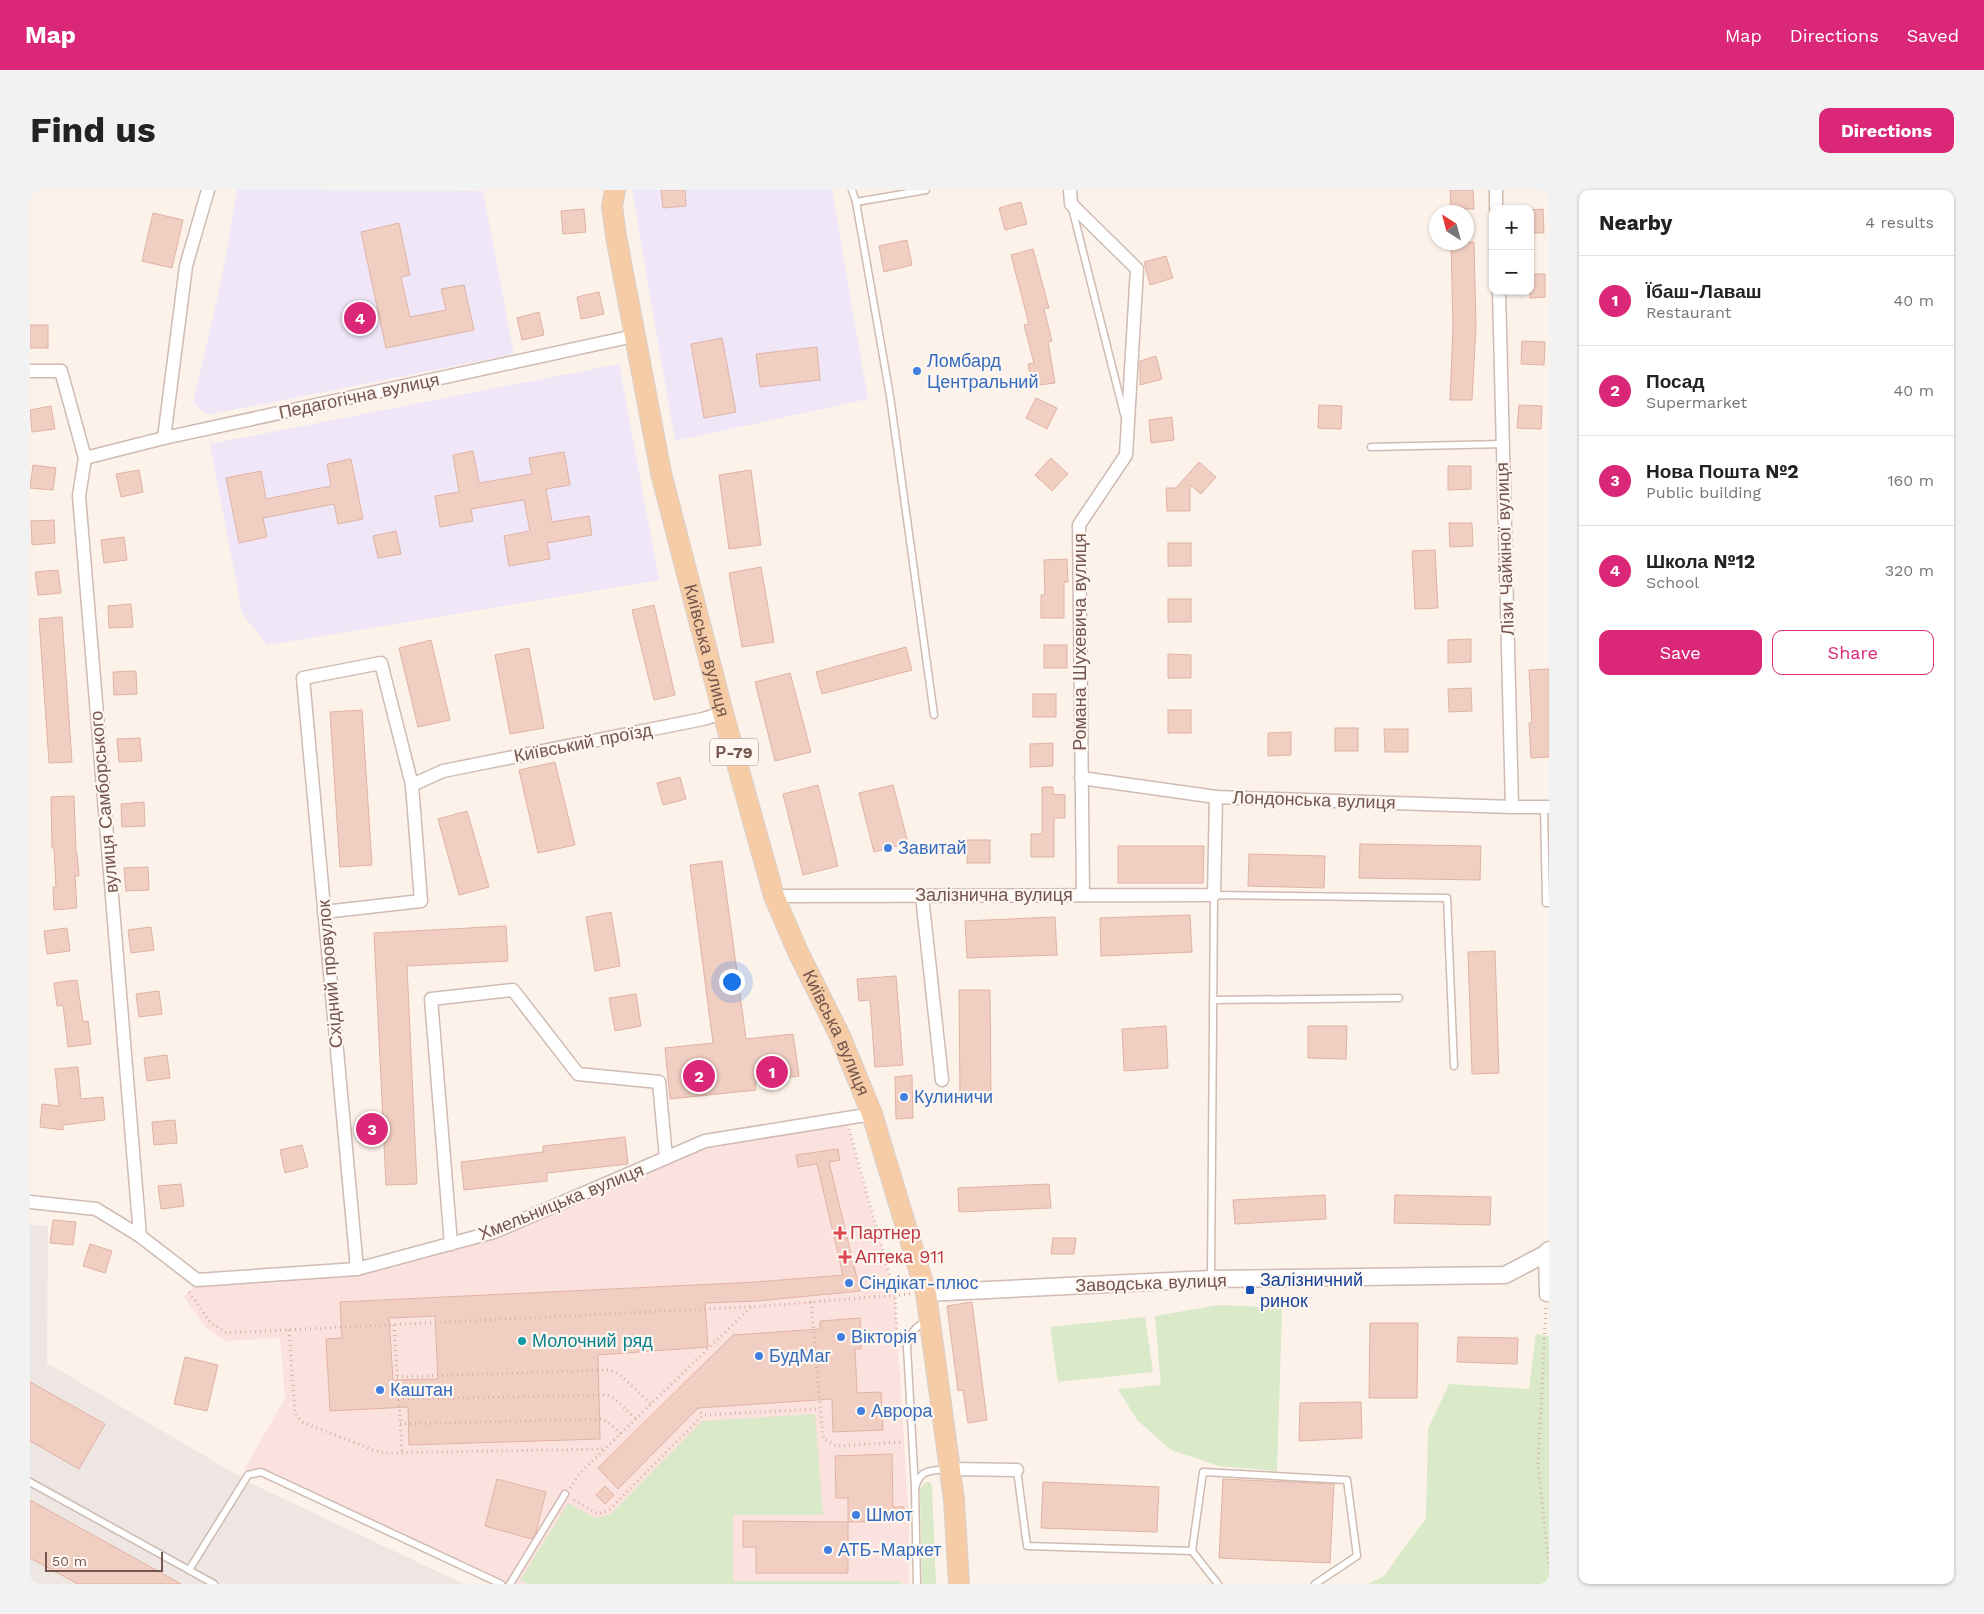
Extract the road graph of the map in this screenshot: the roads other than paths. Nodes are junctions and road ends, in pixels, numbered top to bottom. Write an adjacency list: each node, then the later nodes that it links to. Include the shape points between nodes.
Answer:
1 (208, 190): 14 (street, via 186,266)
2 (615, 190): 11 (main road, Київська вулиця / Р-79, via 612,206)
3 (852, 190): 7 (lane)
4 (926, 190): 7 (lane)
5 (1070, 190): 8 (street)
6 (1496, 190): 9 (street)
7 (856, 202): 19 (lane, via 890,396)
8 (1071, 204): 13 (lane); 13 (street, Романа Шухевича вулиця, via 1137,268)
9 (1496, 205)
10 (1498, 295): 15 (street, Лізи Чайкіної вулиця)
11 (634, 336): 14 (street, Педагогічна вулиця); 18 (main road, Київська вулиця / Р-79, via 660,473)
12 (30, 371): 17 (street, вулиця Самборського, via 61,371)
13 (1128, 428): 20 (street, Романа Шухевича вулиця, via 1126,455 1079,525)
14 (164, 438): 17 (street, Педагогічна вулиця)
15 (1503, 444): 16 (lane); 23 (street, Лізи Чайкіної вулиця)
16 (1371, 447)
17 (84, 458): 38 (street, вулиця Самборського, via 79,496)
18 (723, 713): 21 (street, Київський проїзд, via 443,771); 27 (main road, Київська вулиця / Р-79)
19 (934, 715)
20 (1081, 778): 22 (street, Лондонська вулиця); 25 (street, Романа Шухевича вулиця)
21 (412, 784): 30 (street, via 421,901); 30 (street, Східний провулок, via 381,663 303,678)
22 (1216, 797): 23 (street, Лондонська вулиця); 26 (street)
23 (1512, 807): 24 (street, Лондонська вулиця)
24 (1546, 807): 29 (lane, via 1546,903)
25 (1083, 895): 26 (street, Залізнична вулиця); 28 (street, Залізнична вулиця)
26 (1214, 895): 32 (lane); 33 (lane, via 1447,898)
27 (774, 896): 28 (street, Залізнична вулиця); 35 (main road, Київська вулиця / Р-79, via 840,1036)
28 (922, 896): 34 (street)
29 (1549, 903)
30 (324, 912): 41 (street, Східний провулок)
31 (1399, 998): 32 (lane)
32 (1213, 1000): 42 (lane)
33 (1454, 1066)
34 (942, 1080)
35 (872, 1114): 36 (street, Хмельницька вулиця, via 705,1141); 43 (main road, Київська вулиця / Р-79)
36 (666, 1158): 39 (street, Хмельницька вулиця, via 494,1232); 39 (street, via 659,1082 578,1074 513,990 431,999)
37 (30, 1202): 38 (street, Хмельницька вулиця, via 96,1209)
38 (140, 1236): 41 (street, Хмельницька вулиця, via 197,1280)
39 (451, 1244): 41 (street, Хмельницька вулиця)
40 (1547, 1252): 42 (street, Заводська вулиця, via 1505,1275); 44 (street)
41 (357, 1270)
42 (1211, 1280): 43 (street, Заводська вулиця)
43 (926, 1293): 45 (main road, Р-79)
44 (1548, 1295)
45 (930, 1321): 46 (main road, Р-79); 49 (lane, via 913,1332 907,1347)
46 (950, 1469): 47 (street); 49 (lane, via 923,1473); 57 (main road, Р-79)
47 (1017, 1470): 51 (lane, via 1026,1546)
48 (30, 1482): 52 (lane)
49 (915, 1488): 56 (lane)
50 (565, 1494): 55 (lane)
51 (1192, 1551): 58 (lane); 59 (lane, via 1203,1472 1347,1480 1357,1556)
52 (189, 1570): 53 (lane); 54 (lane, via 248,1475 261,1472)
53 (214, 1584)
54 (501, 1584)
55 (510, 1584)
56 (917, 1584)
57 (959, 1584)
58 (1218, 1584)
59 (1315, 1584)

